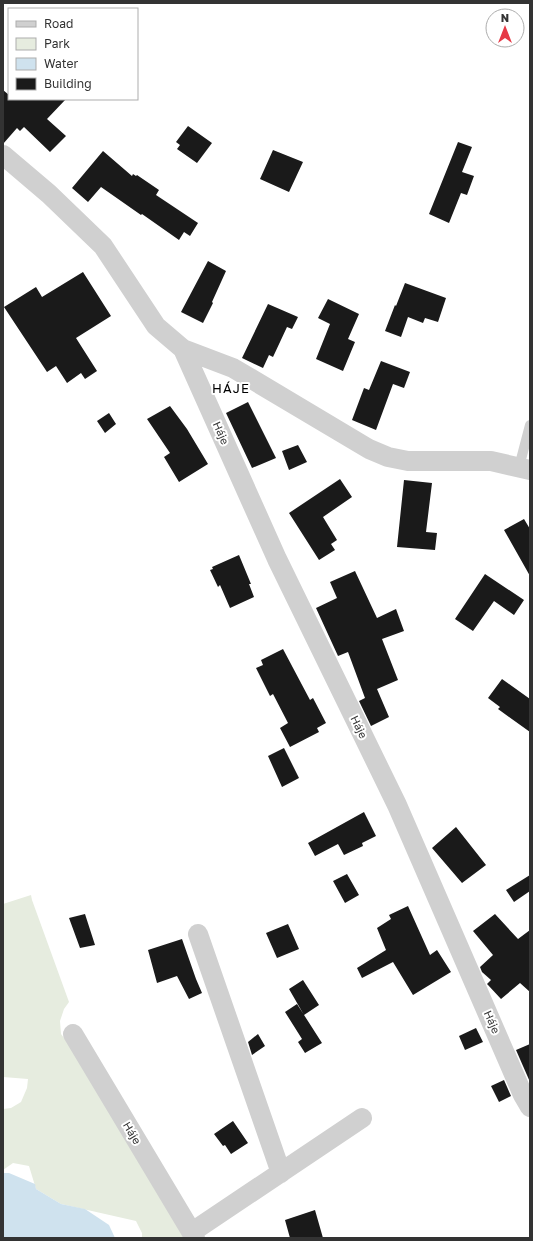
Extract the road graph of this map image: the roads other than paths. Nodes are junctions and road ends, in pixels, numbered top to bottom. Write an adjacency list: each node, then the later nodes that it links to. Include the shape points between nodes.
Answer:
1 (3, 155): 2 (street, Háje, via 49,194 103,246 156,326)
2 (183, 348): 4 (street, Háje, via 233,368 369,450 388,457 408,461 491,461); 7 (street, Háje, via 277,559 397,805)
3 (530, 425): 4 (lane)
4 (524, 469)
5 (198, 934): 9 (street)
6 (73, 1034): 10 (street, Háje)
7 (530, 1106)
8 (362, 1118): 9 (street, Háje)
9 (281, 1173): 10 (street, Háje)
10 (194, 1235)

